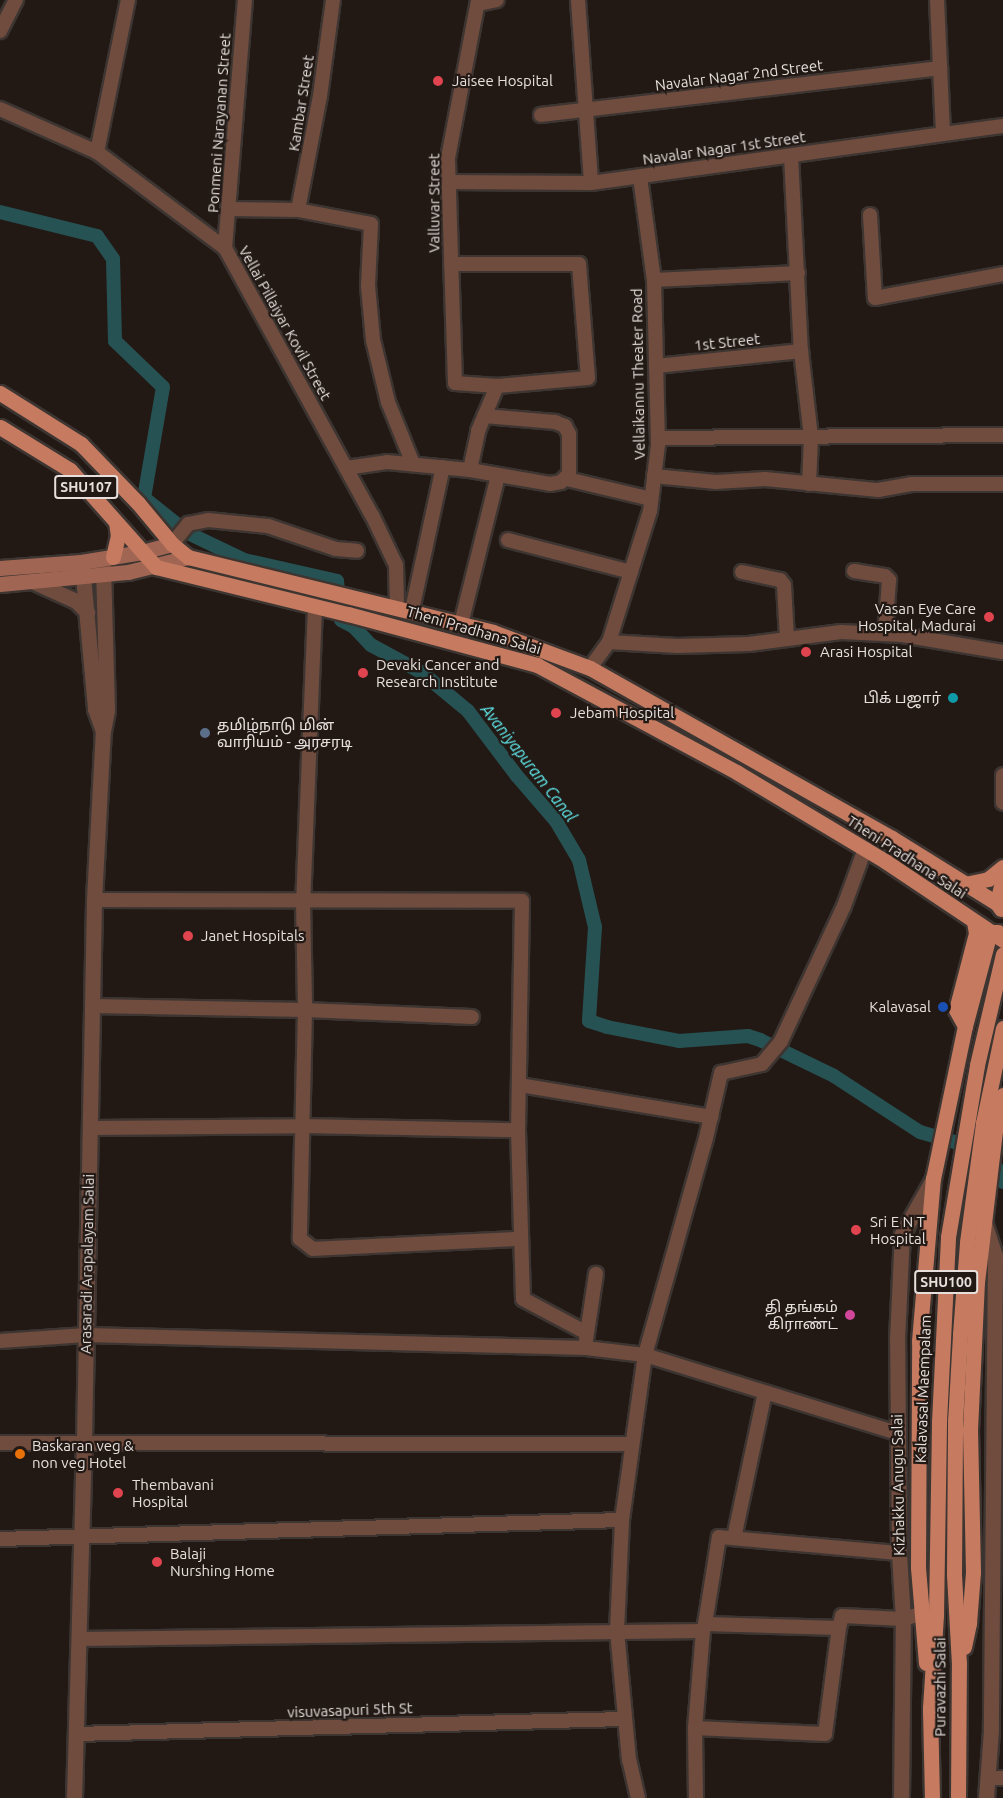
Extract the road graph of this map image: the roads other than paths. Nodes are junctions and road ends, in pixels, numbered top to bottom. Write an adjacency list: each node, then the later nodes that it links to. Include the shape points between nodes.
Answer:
1 (16, 0): 9 (street)
2 (128, 0): 16 (street)
3 (245, 0): 21 (street, Ponmeni Narayanan Street)
4 (333, 0): 22 (street, Kambar Street)
5 (497, 0): 8 (street)
6 (578, 0): 12 (street)
7 (937, 0): 10 (street)
8 (478, 2): 19 (street, Valluvar Street, via 448,158)
9 (0, 31)
10 (940, 68): 12 (street, Navalar Nagar 2nd Street); 15 (street)
11 (0, 109): 16 (street, Vellai Pillaiyar Kovil Street)
12 (584, 110): 13 (street, Navalar Nagar 2nd Street); 20 (street)
13 (541, 115)
14 (1003, 126): 15 (street, Navalar Nagar 1st Street)
15 (943, 134): 17 (street, Navalar Nagar 1st Street)
16 (97, 152): 24 (street, Vellai Pillaiyar Kovil Street)
17 (790, 156): 18 (street, Navalar Nagar 1st Street); 26 (street)
18 (640, 177): 20 (street, Navalar Nagar 1st Street); 28 (street)
19 (448, 182): 20 (street, Navalar Nagar 1st Street); 25 (street, Valluvar Street)
20 (591, 183)
21 (229, 209): 22 (street); 24 (street, Ponmeni Narayanan Street)
22 (298, 210): 40 (street, via 371,224 368,286 373,340 388,402)
23 (870, 215): 27 (street, via 875,298)
24 (225, 248): 42 (street, Vellai Pillaiyar Kovil Street)
25 (451, 264): 31 (street, Valluvar Street, via 455,383); 31 (street, via 579,264 588,378)
26 (798, 273): 28 (street, Vellaikannu Theater Road); 29 (street)
27 (1003, 274)
28 (654, 280): 30 (street, Vellaikannu Theater Road)
29 (801, 351): 30 (street, 1st Street); 37 (street)
30 (656, 366): 38 (street, Vellaikannu Theater Road)
31 (497, 386): 33 (street)
32 (0, 393): 35 (main road, SHU107)
33 (484, 416): 43 (street); 46 (street, via 565,426 569,434)
34 (0, 427): 39 (main road, SHU107)
35 (60, 430): 39 (main road); 52 (main road, SHU107, via 81,444)
36 (1003, 435): 37 (street)
37 (811, 436): 38 (street); 47 (street)
38 (658, 438): 45 (street, Vellaikannu Theater Road)
39 (43, 452): 50 (main road, SHU107, via 70,470)
40 (413, 464): 41 (street); 42 (street, via 387,462)
41 (443, 467): 43 (street); 70 (street)
42 (346, 468): 70 (street, Vellai Pillaiyar Kovil Street, via 396,565)
43 (470, 470): 44 (street)
44 (498, 476): 46 (street, via 550,484); 72 (street)
45 (654, 476): 47 (street); 49 (street, Vellaikannu Theater Road)
46 (567, 479): 49 (street)
47 (809, 484): 48 (street, via 878,490 912,484)
48 (1003, 484)
49 (651, 500): 62 (street, Vellaikannu Theater Road)
50 (115, 520): 54 (main road, SHU107); 56 (main road, via 118,536)
51 (508, 540): 62 (street)
52 (172, 544): 53 (street, via 185,527 208,520 268,526 336,549); 54 (main road); 55 (main road)
53 (357, 551)
54 (142, 552): 56 (main road); 58 (main road, SHU107)
55 (188, 556): 58 (main road); 70 (main road, Theni Pradhana Salai)
56 (108, 557): 57 (main road); 64 (street, Arasaradi Arapalayam Salai)
57 (81, 562): 59 (main road); 65 (street, Arasaradi Arapalayam Salai)
58 (156, 567): 61 (main road); 69 (main road, Theni Pradhana Salai)
59 (0, 568)
60 (854, 571): 73 (street, via 889,580)
61 (128, 572): 64 (main road); 68 (street, via 109,586)
62 (631, 572): 75 (street, Vellaikannu Theater Road)
63 (742, 572): 74 (street, via 780,580 784,585)
64 (104, 574): 65 (main road); 68 (street, Arasaradi Arapalayam Salai)
65 (84, 577): 66 (main road); 71 (street, Arasaradi Arapalayam Salai)
66 (34, 582): 67 (main road); 71 (street, via 76,601)
67 (0, 584)
68 (104, 599): 78 (street, Arasaradi Arapalayam Salai, via 107,710)
69 (322, 608): 81 (main road, Theni Pradhana Salai, via 537,665 738,773); 86 (street)
70 (405, 608): 72 (main road, Theni Pradhana Salai)
71 (87, 612): 78 (street, Arasaradi Arapalayam Salai, via 95,709)
72 (462, 624): 77 (main road, Theni Pradhana Salai)
73 (885, 634): 74 (street, via 841,632); 76 (street)
74 (787, 639): 75 (street, via 676,646)
75 (609, 642): 77 (street, Vellaikannu Theater Road)
76 (1003, 652)
77 (590, 668): 84 (main road, Theni Pradhana Salai, via 892,838)
78 (103, 731): 85 (street, Arasaradi Arapalayam Salai)
79 (1003, 775): 80 (street)
80 (1003, 802)
81 (865, 849): 88 (main road, Theni Pradhana Salai); 98 (street, via 844,906 781,1041 762,1064 721,1073)
82 (1003, 867): 84 (main road, via 988,879)
83 (1003, 878): 87 (main road)
84 (964, 884): 87 (main road, Theni Pradhana Salai)
85 (94, 900): 86 (street); 91 (street, Arasaradi Arapalayam Salai)
86 (303, 901): 92 (street); 96 (street, via 522,901)
87 (1001, 907)
88 (974, 922): 89 (main road, Theni Pradhana Salai); 94 (main road, via 976,933 956,1010)
89 (999, 935): 94 (main road)
90 (1003, 954): 123 (main road, Kalavasal Maempalam / SHU100, via 977,1065 948,1237)
91 (92, 1006): 92 (street); 100 (street, Arasaradi Arapalayam Salai)
92 (305, 1010): 93 (street); 99 (street)
93 (472, 1017)
94 (965, 1026): 102 (main road)
95 (1003, 1028): 130 (main road, Puravazhi Salai / SHU100, via 983,1123 967,1242 956,1422 954,1575)
96 (520, 1085): 98 (street); 101 (street)
97 (1003, 1095): 103 (main road)
98 (711, 1116): 111 (street)
99 (302, 1126): 100 (street); 101 (street); 104 (street, via 300,1239 313,1249)
100 (90, 1128): 108 (street, Arasaradi Arapalayam Salai)
101 (518, 1130): 104 (street)
102 (933, 1179): 113 (street, Kizhakku Anugu Salai, via 902,1234); 123 (main road, via 920,1341 918,1567)
103 (984, 1222): 106 (street, via 995,1255); 130 (main road, via 972,1358 973,1572 969,1623)
104 (519, 1239): 107 (street, via 523,1299)
105 (596, 1274): 107 (street)
106 (999, 1327): 117 (street)
107 (585, 1332): 110 (street)
108 (86, 1335): 109 (street); 110 (street); 114 (street, Arasaradi Arapalayam Salai)
109 (0, 1341)
110 (586, 1348): 111 (street)
111 (645, 1355): 112 (street); 116 (street)
112 (765, 1392): 113 (street); 120 (street)
113 (897, 1434): 122 (street, Kizhakku Anugu Salai)
114 (84, 1441): 115 (street); 116 (street); 119 (street, Arasaradi Arapalayam Salai)
115 (0, 1443)
116 (632, 1444): 118 (street)
117 (999, 1471): 124 (street)
118 (622, 1521): 119 (street); 128 (street)
119 (82, 1537): 121 (street); 129 (street, Arasaradi Arapalayam Salai)
120 (734, 1538): 122 (street); 126 (street, via 719,1537)
121 (0, 1539)
122 (899, 1553): 125 (street, Kizhakku Anugu Salai)
123 (929, 1615): 125 (street); 140 (main road, Puravazhi Salai / SHU100)
124 (998, 1615): 133 (street)
125 (903, 1619): 127 (street, via 842,1616); 139 (street, Kizhakku Anugu Salai)
126 (704, 1628): 127 (street); 128 (street); 132 (street)
127 (839, 1628): 132 (street, via 825,1734)
128 (617, 1631): 129 (street); 131 (street)
129 (79, 1639): 134 (street, Arasaradi Arapalayam Salai)
130 (959, 1664): 141 (main road, Puravazhi Salai / SHU100)
131 (625, 1719): 134 (street, visuvasapuri 5th St); 137 (street)
132 (695, 1728): 138 (street)
133 (997, 1729): 135 (street)
134 (76, 1734): 136 (street, Arasaradi Arapalayam Salai)
135 (996, 1778): 142 (street)
136 (74, 1798)
137 (638, 1798)
138 (696, 1798)
139 (901, 1798)
140 (932, 1798)
141 (958, 1798)
142 (987, 1798)

